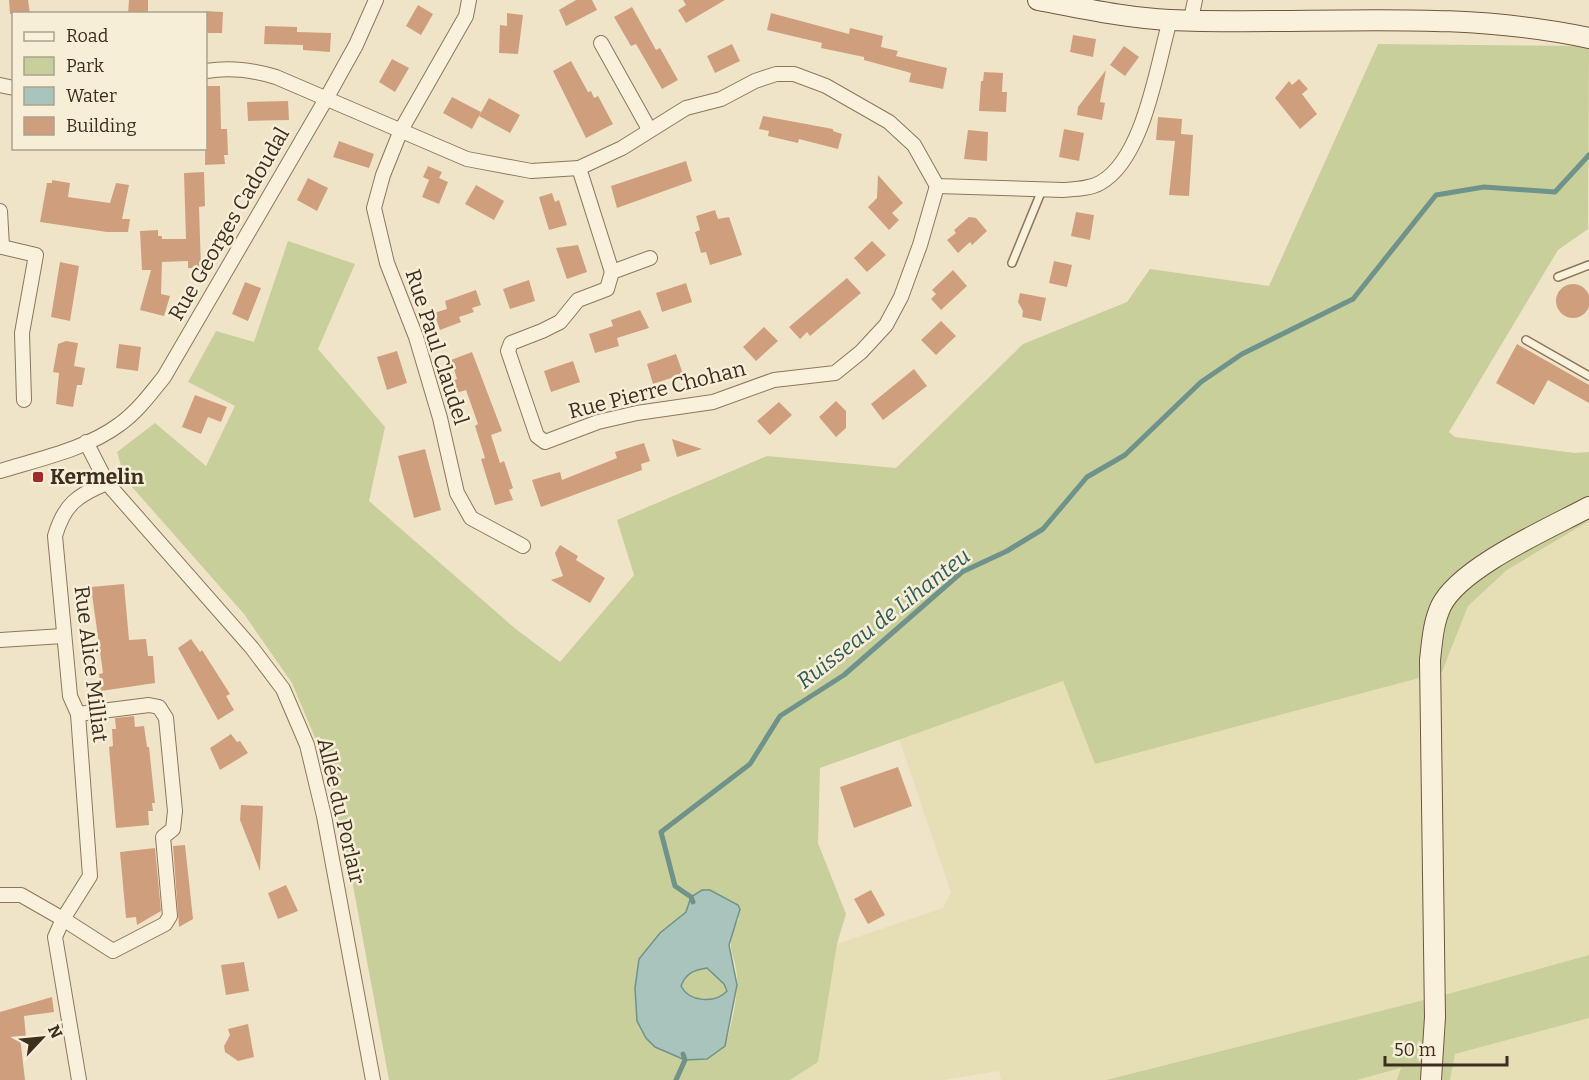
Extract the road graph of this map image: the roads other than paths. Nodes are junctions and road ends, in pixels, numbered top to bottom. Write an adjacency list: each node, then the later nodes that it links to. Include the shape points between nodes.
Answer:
1 (376, 0): 9 (street, Rue Georges Cadoudal)
2 (469, 0): 11 (street, Rue Paul Claudel, via 466,16)
3 (1038, 0): 5 (main road)
4 (1193, 10): 5 (main road); 6 (main road, via 1434,20 1526,27)
5 (1170, 20): 14 (street, via 1139,129 1113,172 1084,188)
6 (1589, 38)
7 (601, 43): 10 (street)
8 (207, 71): 9 (street, via 248,69)
9 (326, 99): 11 (street); 25 (street, Rue Georges Cadoudal, via 164,377 119,425)
10 (649, 129): 12 (street); 13 (street, via 686,108 721,99 755,81 776,74 794,74 826,86 889,122 914,145)
11 (401, 130): 12 (street, via 467,159 531,171); 29 (street, Rue Paul Claudel, via 374,208 387,263 425,368 457,493 471,518)
12 (579, 168): 20 (street)
13 (937, 186): 14 (street); 20 (street, Rue Pierre Chohan, via 901,297 886,325 835,373 774,380 713,402 598,422 545,442 537,436 508,351 511,343 560,322 578,300 607,289)
14 (1042, 190): 18 (lane)
15 (0, 210): 16 (street)
16 (1, 247): 24 (street, via 36,255 22,333)
17 (650, 258): 20 (street)
18 (1012, 263)
19 (1589, 265): 21 (lane)
20 (612, 272)
21 (1558, 277)
22 (1526, 340): 23 (lane)
23 (1589, 376)
24 (24, 400)
25 (86, 442): 26 (street, Rue Georges Cadoudal); 27 (street, Allée du Porlair)
26 (0, 471)
27 (106, 483): 30 (street, Rue Alice Milliat, via 86,491 72,503 61,517 55,536); 36 (street, Allée du Porlair, via 283,688 307,745 324,816)
28 (1589, 507): 37 (main road, via 1488,562 1462,581 1442,605 1433,632 1430,660 1435,1017)
29 (523, 546)
30 (63, 636): 31 (street); 32 (street, Rue Alice Milliat, via 70,696)
31 (0, 640)
32 (78, 714): 34 (street, Rue Alice Milliat, via 90,876); 34 (street, via 148,705 159,707 166,718 175,811 174,829 163,837 170,915 165,924 113,951)
33 (0, 895): 34 (street, via 21,895)
34 (63, 919): 35 (street, via 55,937)
35 (79, 1080)
36 (374, 1080)
37 (1431, 1080)

